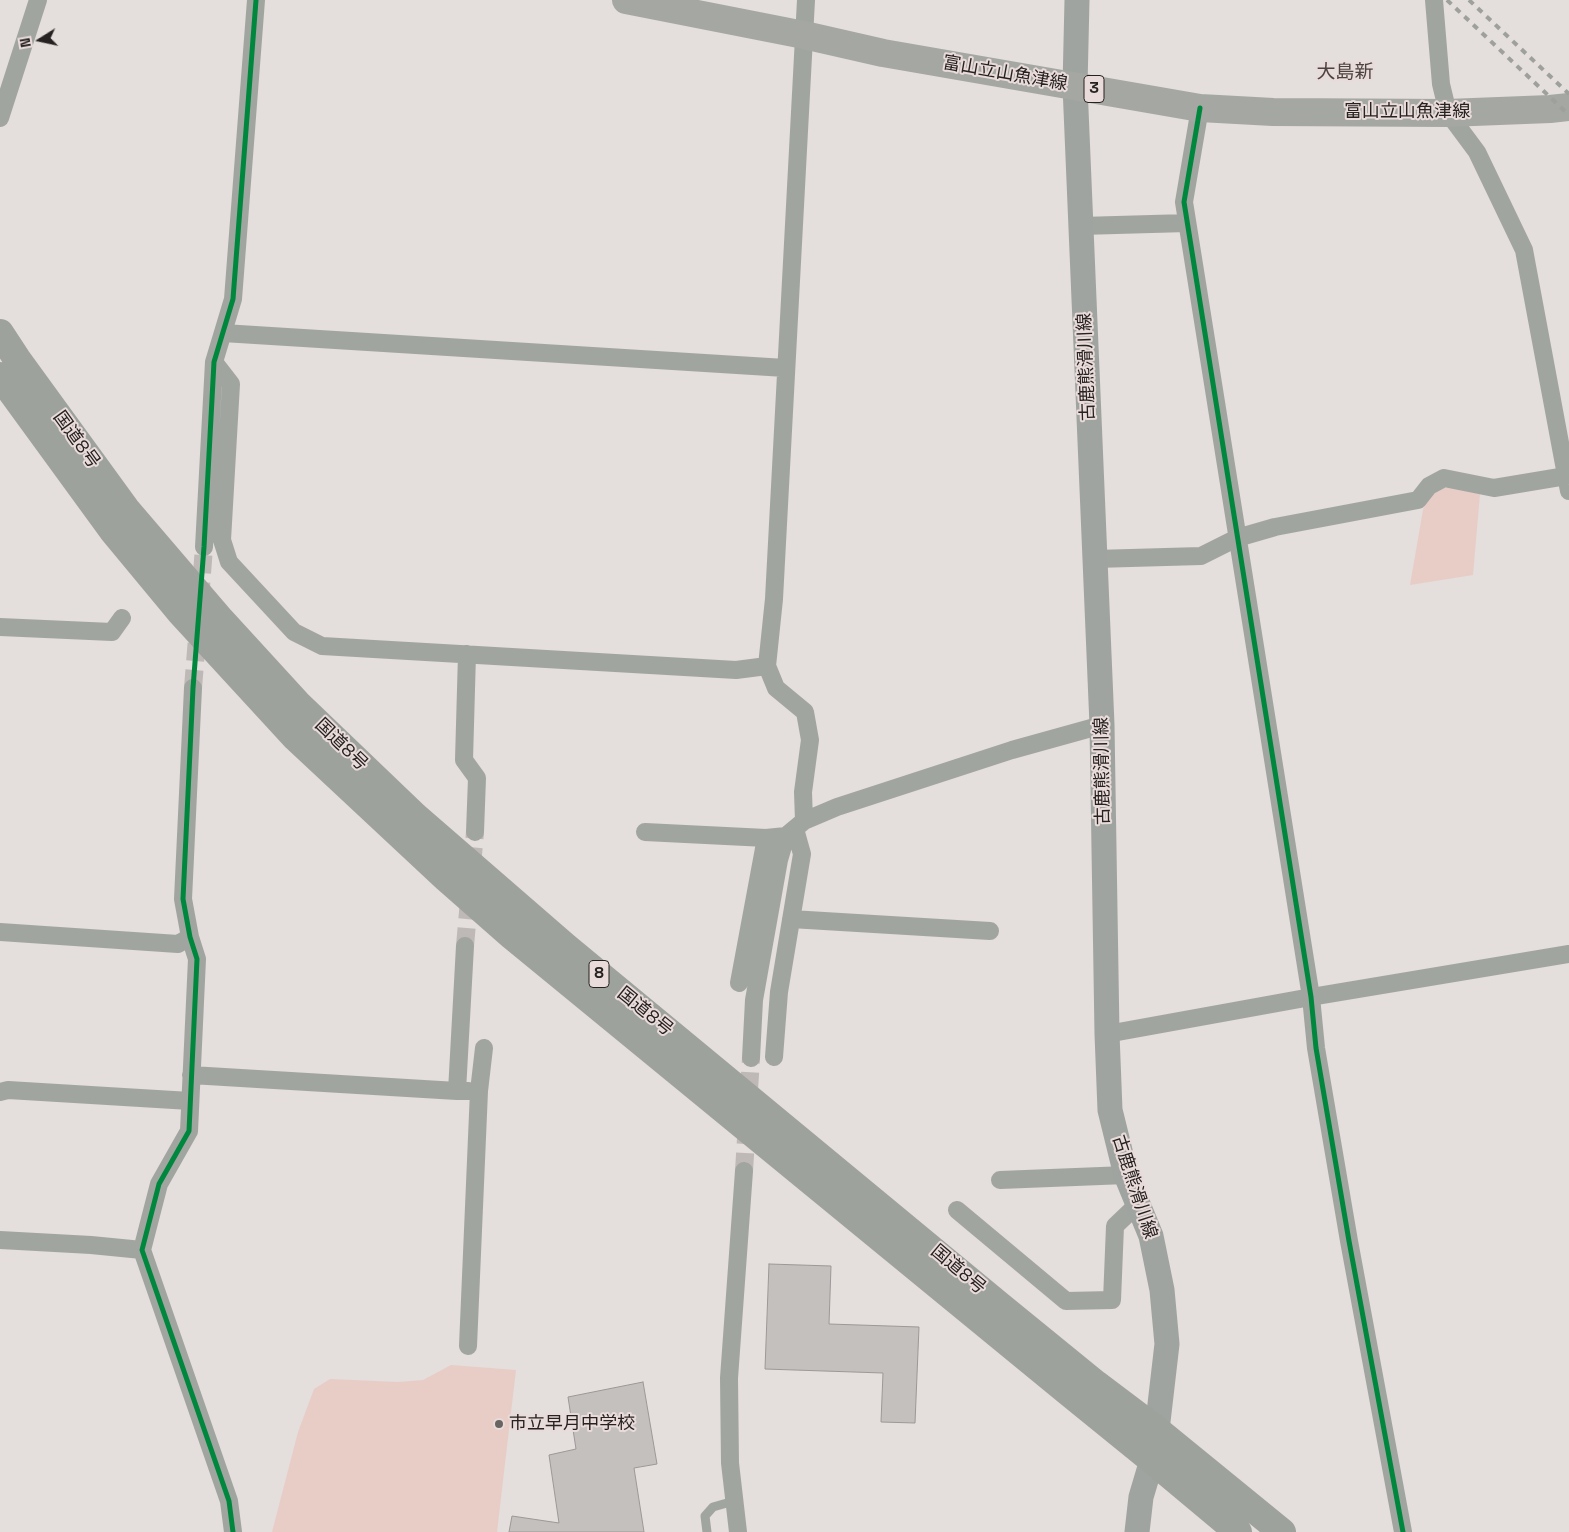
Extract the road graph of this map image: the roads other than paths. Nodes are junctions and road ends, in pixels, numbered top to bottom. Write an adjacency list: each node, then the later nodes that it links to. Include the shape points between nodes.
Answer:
1 (38, 0): 12 (street)
2 (256, 0): 15 (street, via 232,299)
3 (626, 0): 7 (main road, 富山立山魚津線 / 3)
4 (806, 0): 7 (street)
5 (1077, 0): 8 (main road, 古鹿熊滑川線)
6 (1434, 0): 11 (street, via 1441,84)
7 (804, 35): 8 (main road, 富山立山魚津線 / 3, via 883,53); 18 (street)
8 (1075, 86): 10 (main road, 富山立山魚津線 / 3); 14 (main road, 古鹿熊滑川線)
9 (1569, 107): 11 (main road, 富山立山魚津線 / 3)
10 (1200, 108): 11 (main road, 富山立山魚津線 / 3, via 1274,112); 13 (street, via 1184,202)
11 (1448, 113): 20 (street, via 1477,152 1524,250)
12 (0, 118)
13 (1187, 223): 14 (street); 21 (street)
14 (1081, 226): 23 (main road, 古鹿熊滑川線)
15 (223, 332): 17 (street); 18 (street)
16 (0, 333): 59 (highway, 国道8号 / 8, via 126,509 297,703 408,810 566,947 1089,1378)
17 (214, 362): 22 (street); 26 (street, via 231,384 222,540 229,562 294,632 322,646)
18 (785, 368): 27 (street, via 774,599)
19 (0, 376): 60 (highway, 国道8号 / 8, via 113,531 295,738 512,936)
20 (1568, 484): 21 (street, via 1494,488 1444,478 1429,486 1418,500 1274,527)
21 (1237, 538): 23 (street, via 1201,556); 41 (street)
22 (204, 547)
23 (1095, 559): 29 (main road, 古鹿熊滑川線)
24 (122, 618): 25 (street, via 112,632)
25 (0, 627)
26 (466, 654): 27 (street, via 736,670); 31 (street, via 464,760 477,778)
27 (767, 666): 30 (street, via 776,688 805,712 810,740)
28 (193, 688): 37 (street, via 183,899)
29 (1102, 725): 30 (street, via 1002,753 837,807); 42 (main road, 古鹿熊滑川線)
30 (795, 829): 33 (street); 34 (street, via 802,854); 44 (street, via 779,860 754,1000)
31 (475, 832)
32 (645, 832): 33 (street)
33 (766, 838): 40 (street)
34 (791, 919): 35 (street); 45 (street, via 779,992)
35 (990, 931)
36 (0, 932): 37 (street, via 178,944)
37 (190, 937): 46 (street, via 197,960)
38 (465, 946): 49 (street)
39 (1569, 954): 41 (street)
40 (739, 983)
41 (1311, 997): 42 (street); 68 (street, via 1316,1048 1349,1241)
42 (1107, 1034): 52 (main road, 古鹿熊滑川線, via 1110,1110)
43 (484, 1048): 47 (street)
44 (751, 1058)
45 (774, 1058)
46 (192, 1075): 49 (street); 50 (street)
47 (479, 1091): 49 (street); 58 (street)
48 (0, 1092): 50 (street)
49 (457, 1092)
50 (190, 1100): 57 (street, via 189,1131 159,1184)
51 (744, 1171): 61 (street, via 729,1378)
52 (1126, 1175): 53 (street); 54 (main road, 古鹿熊滑川線)
53 (1000, 1180)
54 (1137, 1205): 55 (street, via 1115,1226 1112,1300 1066,1301); 59 (main road, 古鹿熊滑川線, via 1151,1236 1162,1290 1167,1344)
55 (956, 1210)
56 (0, 1240): 57 (street)
57 (142, 1250): 62 (street, via 229,1501)
58 (468, 1346)
59 (1157, 1430): 60 (main road, 古鹿熊滑川線); 67 (highway, 国道8号 / 8)
60 (1152, 1460): 65 (main road, 古鹿熊滑川線); 66 (highway, 国道8号 / 8)
61 (734, 1501): 63 (lane, via 713,1508 705,1516); 64 (street)
62 (233, 1532)
63 (707, 1532)
64 (738, 1532)
65 (1137, 1532)
66 (1238, 1532)
67 (1282, 1532)
68 (1403, 1532)

